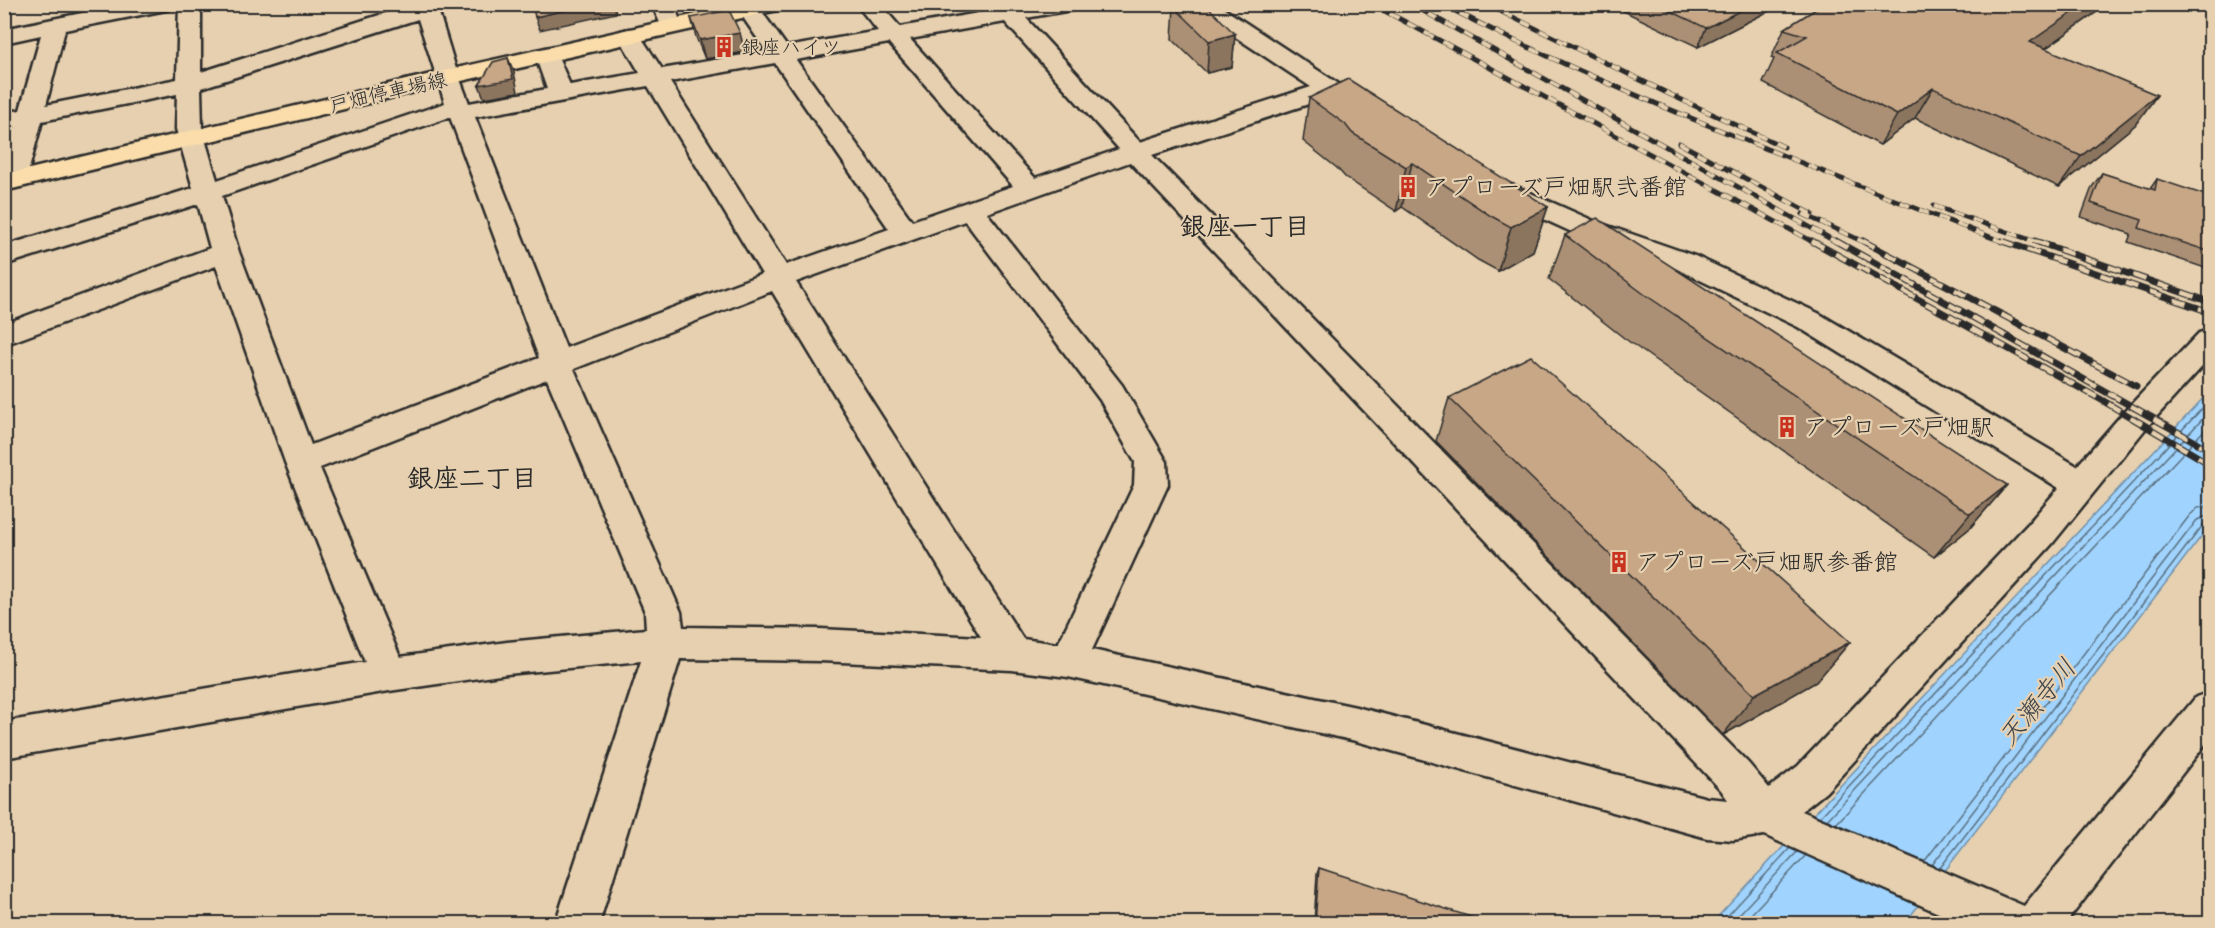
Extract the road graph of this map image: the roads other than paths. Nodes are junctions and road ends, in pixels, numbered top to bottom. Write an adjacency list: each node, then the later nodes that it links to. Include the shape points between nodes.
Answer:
1 (161, 4): 10 (street)
2 (190, 4): 18 (street)
3 (867, 4): 13 (street)
4 (1069, 4): 8 (street)
5 (1202, 4): 19 (street)
6 (436, 6): 16 (street); 18 (street)
7 (751, 6): 9 (main road, 戸畑停車場線); 12 (main road, 戸畑停車場線); 15 (street)
8 (1006, 10): 13 (street); 26 (street)
9 (665, 11): 16 (main road, 戸畑停車場線)
10 (55, 26): 11 (street); 23 (street)
11 (4, 36)
12 (629, 36): 14 (main road, 戸畑停車場線); 17 (street)
13 (895, 36): 15 (street); 29 (street)
14 (547, 55): 16 (main road, 戸畑停車場線); 20 (street)
15 (782, 55): 17 (street); 32 (street)
16 (446, 73): 21 (street); 25 (main road, 戸畑停車場線)
17 (655, 78): 20 (street); 35 (street)
18 (189, 84): 23 (street); 25 (street)
19 (1329, 89): 22 (street); 26 (street)
20 (561, 94): 21 (street)
21 (460, 109): 30 (street); 38 (street)
22 (1366, 112)
23 (31, 116): 24 (street); 27 (street)
24 (4, 121)
25 (190, 134): 27 (main road, 戸畑停車場線); 30 (street)
26 (1135, 152): 29 (street); 47 (street, via 1736,777)
27 (8, 175)
28 (1485, 183): 40 (street, via 1584,227 1685,262 1808,320)
29 (1030, 189): 31 (street)
30 (207, 192): 33 (street); 34 (street)
31 (972, 212): 32 (street); 43 (street, via 1111,393 1151,462 1151,485)
32 (906, 233): 35 (street)
33 (225, 252): 36 (street); 39 (street)
34 (4, 256)
35 (778, 278): 38 (street); 42 (street)
36 (4, 335)
37 (2211, 340): 40 (street)
38 (557, 365): 39 (street); 41 (street, via 663,612)
39 (301, 462): 44 (street)
40 (2080, 484): 47 (street, via 2040,534 1812,778)
41 (666, 642): 42 (street); 44 (street, via 507,657); 48 (street)
42 (1012, 654): 43 (street)
43 (1068, 661): 47 (street, via 1356,724 1707,818 1733,820)
44 (389, 675): 46 (street)
45 (2211, 708): 50 (street)
46 (4, 740)
47 (1765, 815): 49 (street)
48 (577, 924)
49 (2014, 924)
50 (2037, 924)

